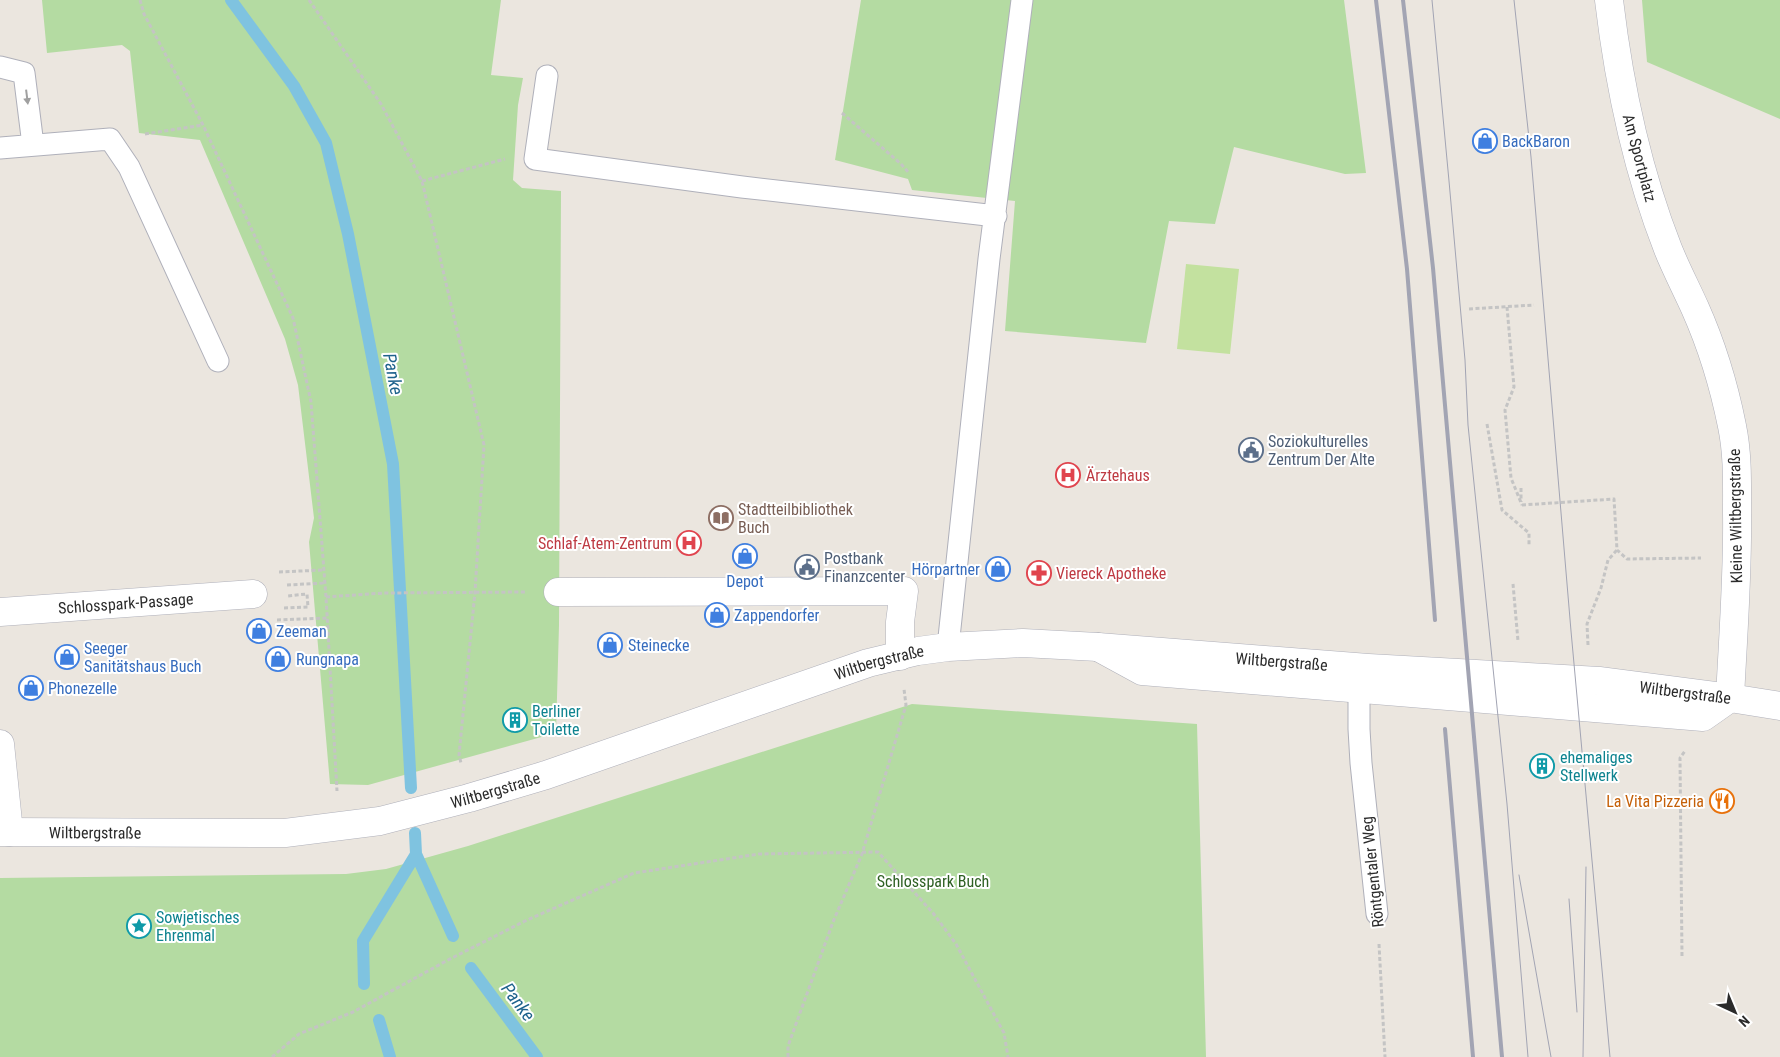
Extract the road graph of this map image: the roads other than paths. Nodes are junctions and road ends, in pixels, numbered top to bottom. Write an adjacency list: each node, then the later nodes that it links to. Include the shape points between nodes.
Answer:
1 (1022, 0): 7 (lane)
2 (1610, 0): 8 (street, Am Sportplatz, via 1616,55 1648,193 1669,251)
3 (0, 67): 5 (lane, one-way to 5, via 24,73)
4 (546, 76): 7 (lane, via 535,159)
5 (33, 145): 6 (lane); 9 (lane, via 110,139 129,167)
6 (0, 148)
7 (996, 216): 13 (lane)
8 (1696, 310): 17 (street, Kleine Wiltbergstraße, via 1722,379 1733,428 1737,472 1738,558)
9 (218, 361)
10 (558, 592): 15 (street, via 904,591)
11 (253, 594): 12 (street, Schlosspark-Passage)
12 (0, 612)
13 (948, 647): 14 (street, Wiltbergstraße, via 1023,644); 15 (street, Wiltbergstraße)
14 (1098, 647): 16 (street, via 1142,671); 17 (street, Wiltbergstraße, via 1301,664 1599,681)
15 (900, 656): 20 (street, Wiltbergstraße, via 868,663 546,775 380,821 285,834)
16 (1359, 688): 17 (street, via 1703,717); 21 (lane, Röntgentaler Weg, via 1361,763)
17 (1730, 698): 18 (street, Wiltbergstraße)
18 (1780, 706)
19 (0, 744): 20 (street)
20 (4, 832)
21 (1377, 914)

